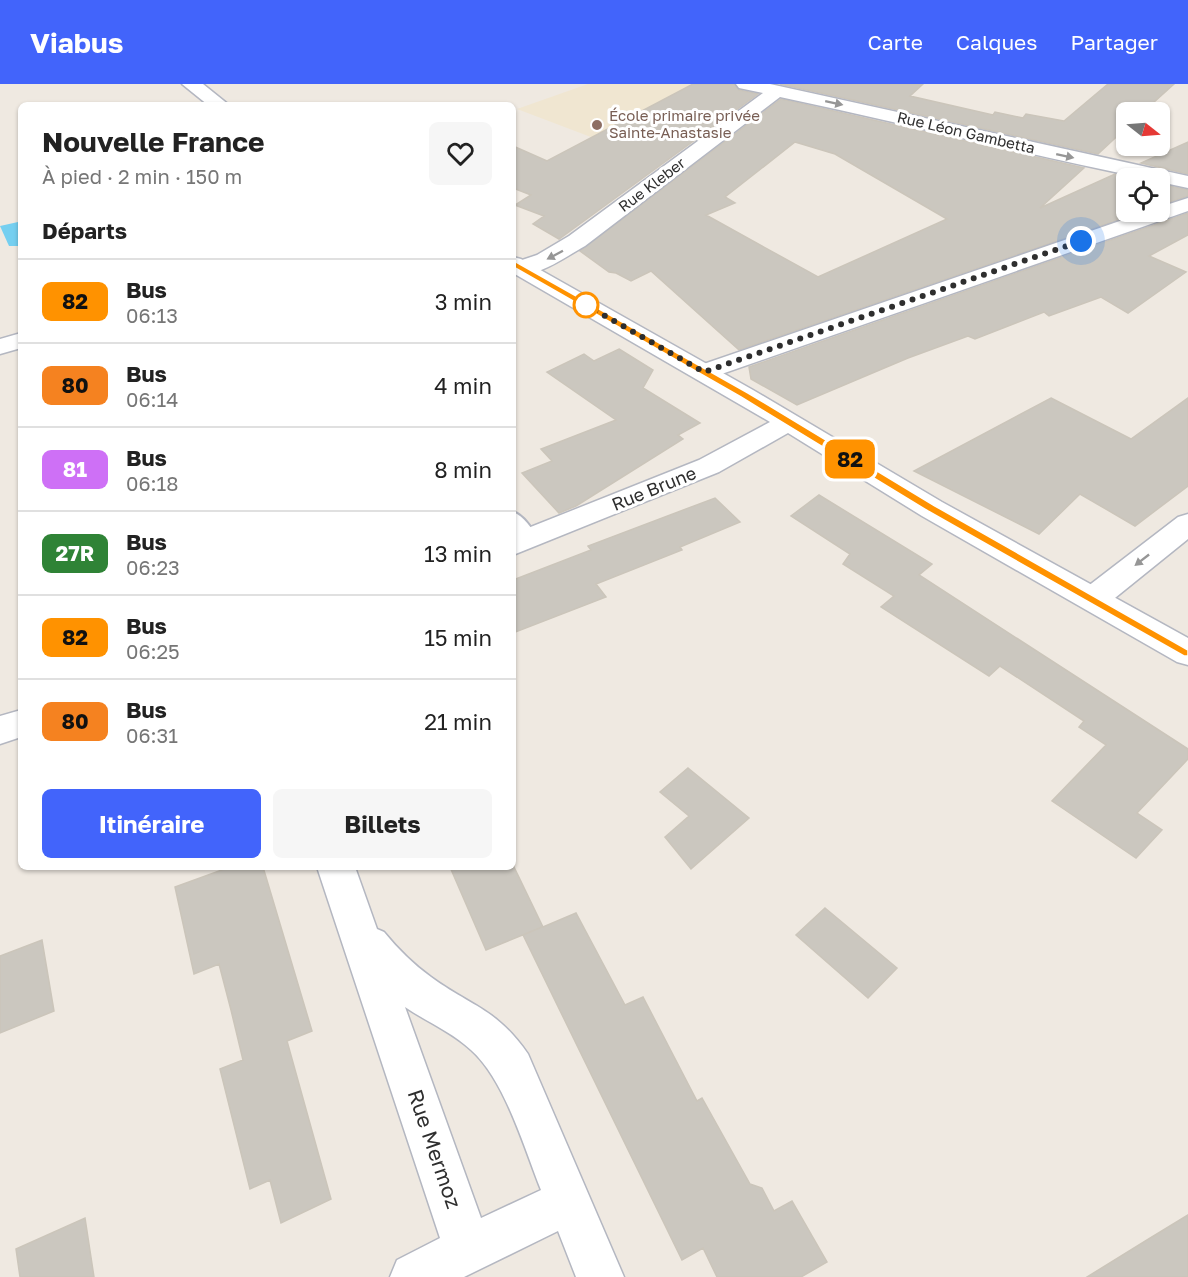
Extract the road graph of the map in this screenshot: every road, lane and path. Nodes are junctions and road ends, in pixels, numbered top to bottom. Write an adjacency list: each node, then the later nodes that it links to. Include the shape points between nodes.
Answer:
1 (191, 84): 4 (street)
2 (745, 84): 3 (street, Rue Léon Gambetta)
3 (777, 91): 5 (street, Rue Léon Gambetta, one-way to 5); 7 (street, Rue Kleber, one-way to 7, via 585,235 552,256)
4 (216, 102)
5 (1188, 182)
6 (1182, 211): 10 (street)
7 (517, 266): 10 (street)
8 (18, 341): 9 (street)
9 (0, 347)
10 (704, 372): 11 (street)
11 (789, 422): 13 (street, Rue Brune, via 709,466); 14 (street, via 932,509)
12 (1188, 524): 14 (street, one-way to 14)
13 (518, 534)
14 (1094, 598): 15 (street)
15 (1188, 653)
16 (18, 724): 17 (street)
17 (0, 730)
18 (337, 870): 19 (street, Rue Mermoz)
19 (356, 923): 20 (street, via 402,981 477,1025 504,1052); 21 (street, Rue Mermoz)
20 (569, 1201): 21 (street); 23 (street)
21 (468, 1249): 22 (street)
22 (414, 1277)
23 (600, 1277)

